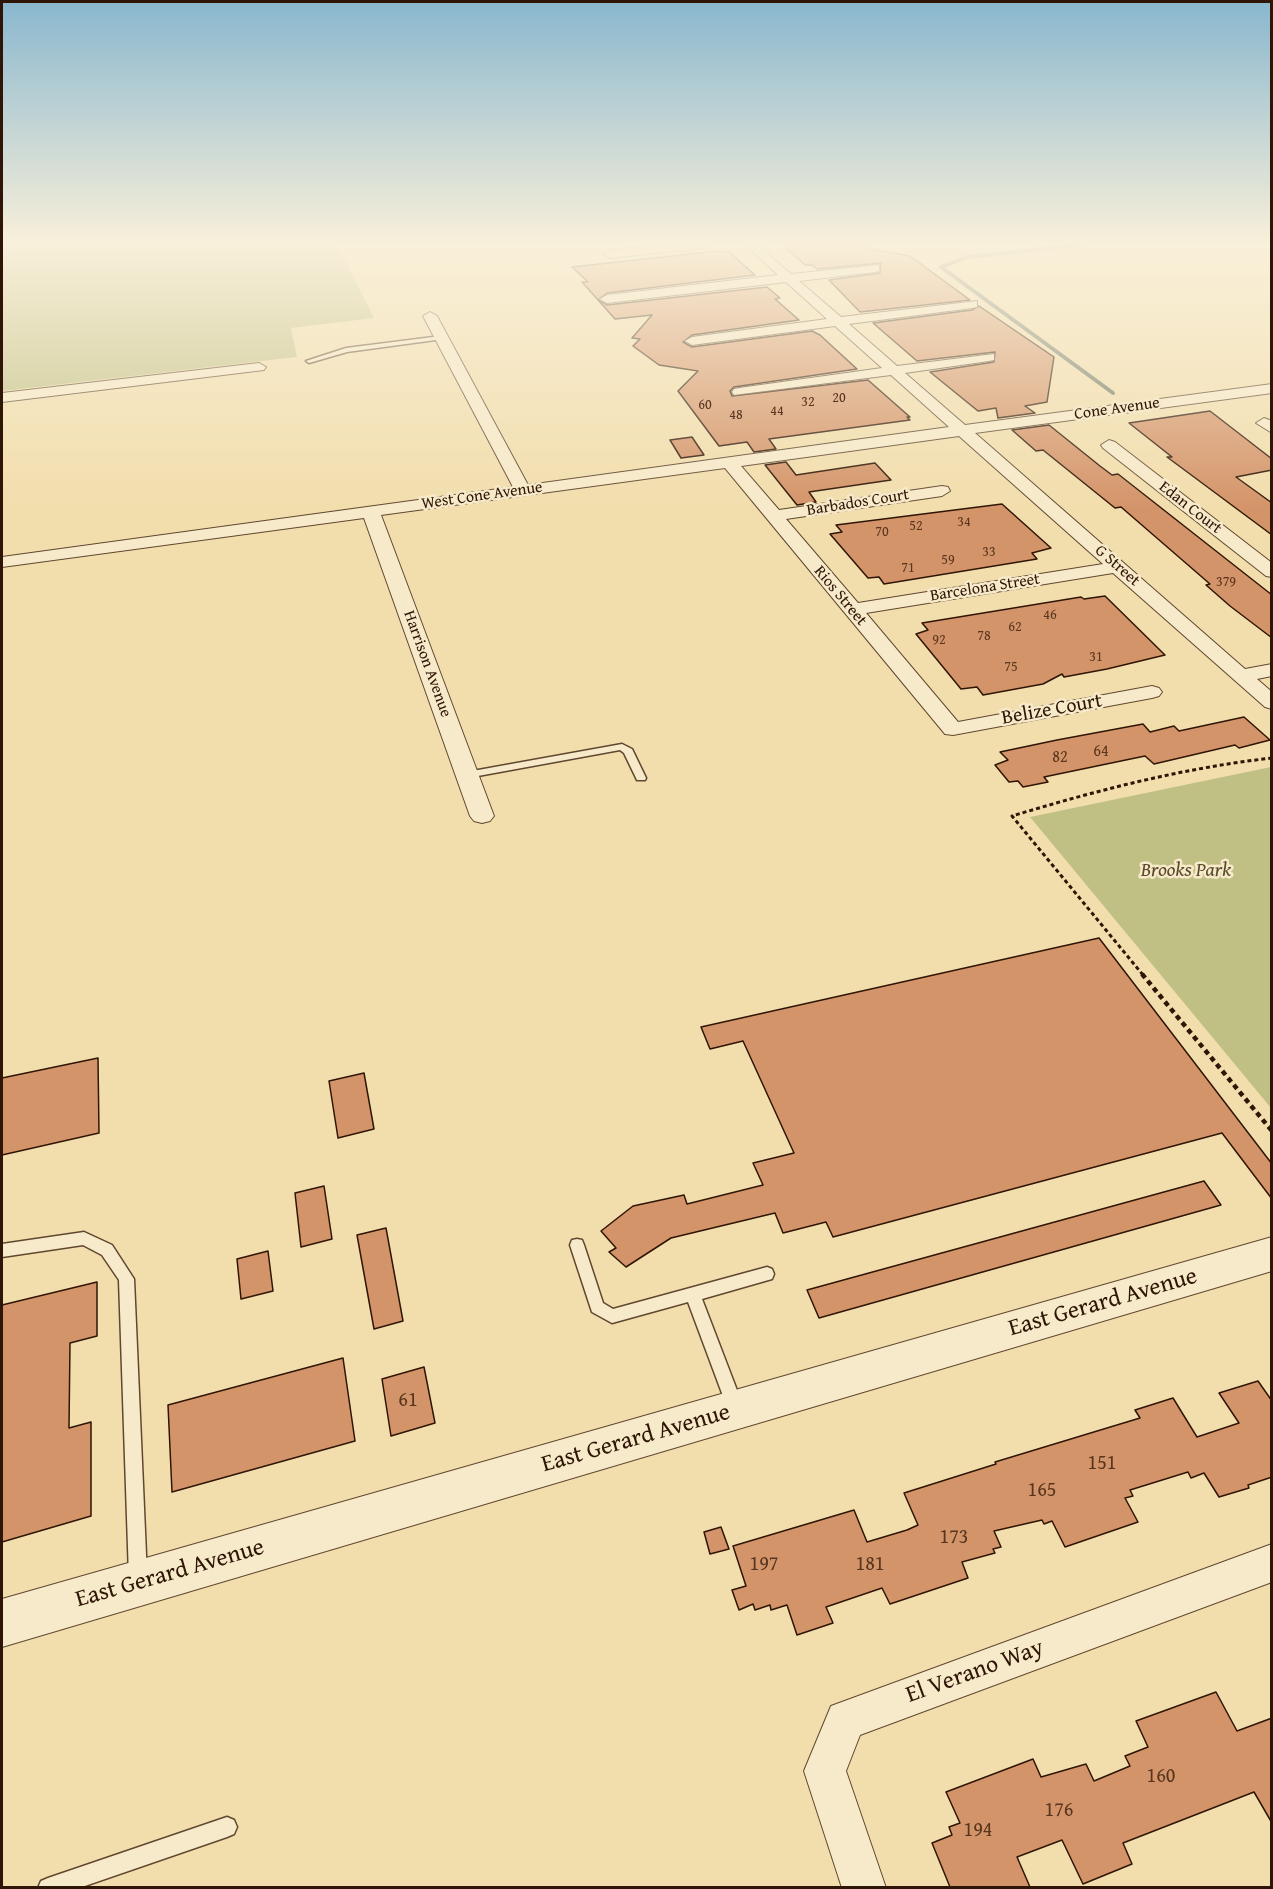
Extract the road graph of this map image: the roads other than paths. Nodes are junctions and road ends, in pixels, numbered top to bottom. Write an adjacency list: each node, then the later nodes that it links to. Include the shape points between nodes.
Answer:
1 (438, 332): 4 (street)
2 (760, 332): 5 (street)
3 (850, 332): 9 (street, G Street)
4 (441, 338): 7 (lane, via 354,348); 16 (street)
5 (692, 341)
6 (989, 357): 9 (street)
7 (309, 361)
8 (259, 367): 12 (street)
9 (894, 370): 11 (street); 13 (street, G Street)
10 (1272, 388): 13 (street, Cone Avenue)
11 (739, 392)
12 (2, 398)
13 (962, 430): 15 (street, West Cone Avenue); 21 (street, G Street)
14 (1109, 445): 22 (street, Edan Court)
15 (729, 462): 16 (street, West Cone Avenue); 19 (street, Rios Street)
16 (523, 491): 18 (street, West Cone Avenue)
17 (942, 491): 19 (street, Barbados Court)
18 (371, 512): 20 (street, West Cone Avenue); 29 (street, Harrison Avenue)
19 (774, 516): 23 (street, Rios Street)
20 (2, 562)
21 (1117, 567): 23 (street, Barcelona Street); 25 (street, G Street)
22 (1272, 572)
23 (852, 610): 28 (street, Rios Street)
24 (1272, 670): 25 (street)
25 (1241, 676): 27 (street, G Street)
26 (1152, 692): 28 (street, Belize Court)
27 (1272, 703)
28 (952, 729)
29 (468, 776): 30 (lane, via 622,747 628,751); 31 (street, Harrison Avenue)
30 (641, 778)
31 (482, 816)
32 (577, 1245): 36 (lane, via 597,1307 612,1316)
33 (2, 1251): 39 (lane, via 84,1238 107,1250 126,1279)
34 (1272, 1254): 37 (street, East Gerard Avenue)
35 (766, 1274): 36 (lane)
36 (693, 1295): 37 (lane)
37 (736, 1410): 39 (street, East Gerard Avenue)
38 (1272, 1563): 43 (street, El Verano Way, via 845,1720 825,1772)
39 (138, 1584): 40 (street, East Gerard Avenue)
40 (2, 1623)
41 (227, 1827): 42 (lane)
42 (48, 1887)
43 (864, 1887)

